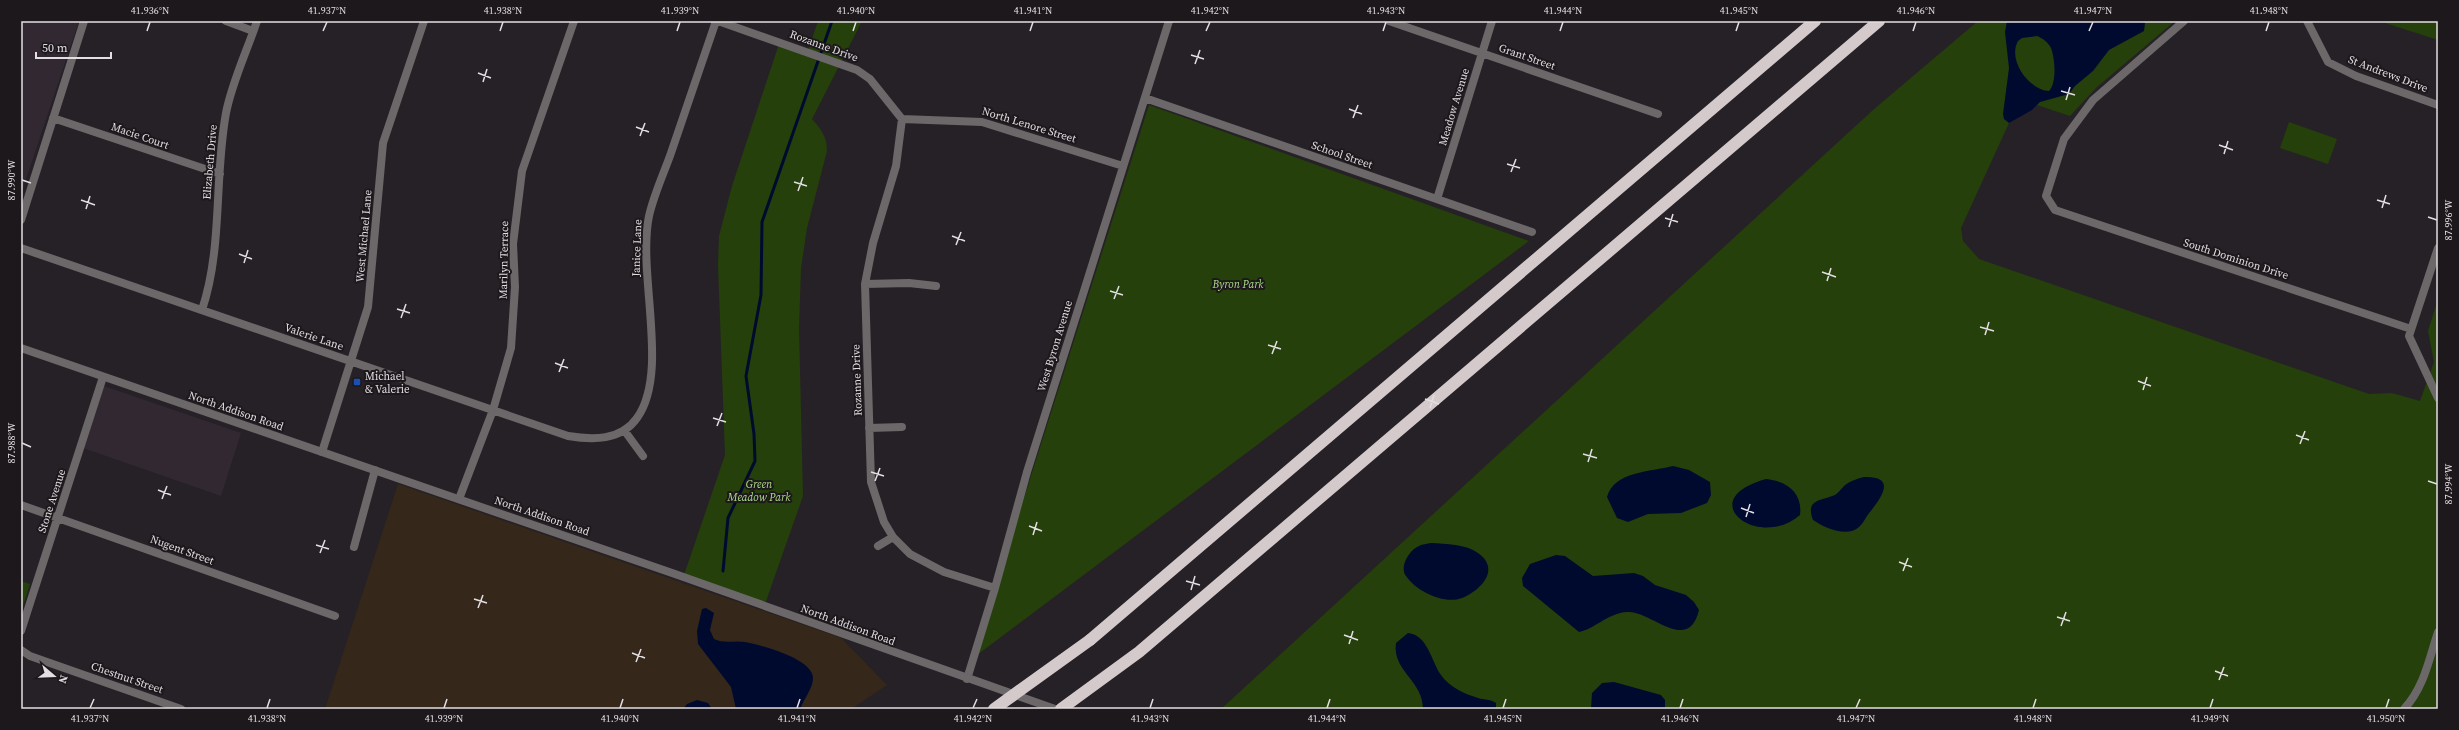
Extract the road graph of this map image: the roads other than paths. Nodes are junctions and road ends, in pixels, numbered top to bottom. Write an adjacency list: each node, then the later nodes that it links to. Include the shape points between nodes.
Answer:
1 (84, 21): 19 (street)
2 (226, 21): 14 (street)
3 (257, 21): 14 (street, Elizabeth Drive)
4 (424, 21): 33 (street, West Michael Lane, via 383,143 368,307)
5 (574, 21): 36 (street, Marilyn Terrace, via 519,182 513,244 513,335 506,370)
6 (717, 21): 20 (street, Rozanne Drive, via 857,70 870,79); 39 (street, Janice Lane, via 649,216 646,271 652,352 651,382 646,400 636,419)
7 (1389, 21): 15 (street, Grant Street)
8 (1492, 21): 15 (street, Meadow Avenue)
9 (1815, 21): 57 (highway, bridge, via 1090,640)
10 (1879, 21): 59 (highway, via 1139,652)
11 (2184, 21): 31 (street, South Dominion Drive, via 2093,100 2064,139 2046,196 2055,210)
12 (2307, 21): 17 (street, St Andrews Drive, via 2328,62 2356,76)
13 (1167, 22): 16 (street, West Byron Avenue)
14 (254, 31): 22 (street, Elizabeth Drive, via 226,114)
15 (1482, 54): 18 (street, Grant Street); 23 (street, Meadow Avenue)
16 (1145, 98): 21 (street, West Byron Avenue); 23 (street, School Street)
17 (2438, 105)
18 (1658, 114)
19 (54, 118): 22 (street, Macie Court); 24 (street)
20 (902, 119): 21 (street, North Lenore Street, via 982,122); 28 (street, Rozanne Drive, via 896,166 873,243)
21 (1123, 166): 50 (street, West Byron Avenue, via 1027,472)
22 (220, 174): 30 (street, Elizabeth Drive, via 208,294)
23 (1437, 199): 25 (street, School Street)
24 (21, 220)
25 (1532, 232)
26 (21, 248): 30 (street, Valerie Lane)
27 (2438, 248): 31 (street)
28 (865, 284): 29 (street, via 909,282); 38 (street, Rozanne Drive)
29 (936, 286)
30 (202, 310): 33 (street, Valerie Lane)
31 (2410, 333): 35 (street)
32 (21, 348): 34 (street, North Addison Road)
33 (352, 361): 36 (street, Valerie Lane); 41 (street, West Michael Lane)
34 (103, 377): 41 (street, North Addison Road); 46 (street, Stone Avenue)
35 (2438, 398)
36 (493, 410): 40 (street, Valerie Lane, via 568,436); 44 (street, Marilyn Terrace)
37 (902, 427): 38 (street, Rozanne Drive)
38 (869, 428): 47 (street, Rozanne Drive, via 871,482 876,503)
39 (624, 430): 40 (street, Janice Lane); 42 (street)
40 (602, 439)
41 (322, 452): 43 (street, North Addison Road)
42 (643, 456)
43 (375, 470): 44 (street, North Addison Road); 49 (street)
44 (459, 499): 55 (street, North Addison Road)
45 (21, 505): 46 (street, Nugent Street)
46 (58, 518): 51 (street, Nugent Street); 52 (street, Stone Avenue)
47 (893, 537): 48 (street); 50 (street, Rozanne Drive, via 910,554 926,564)
48 (878, 546)
49 (354, 548)
50 (996, 588): 55 (street, West Byron Avenue)
51 (335, 616)
52 (21, 631)
53 (2438, 632): 60 (street, via 2422,682 2414,698)
54 (21, 650): 56 (street, Chestnut Street, via 30,656)
55 (967, 679): 58 (street, North Addison Road)
56 (181, 709)
57 (994, 709)
58 (1055, 709)
59 (1061, 709)
60 (2404, 709)

